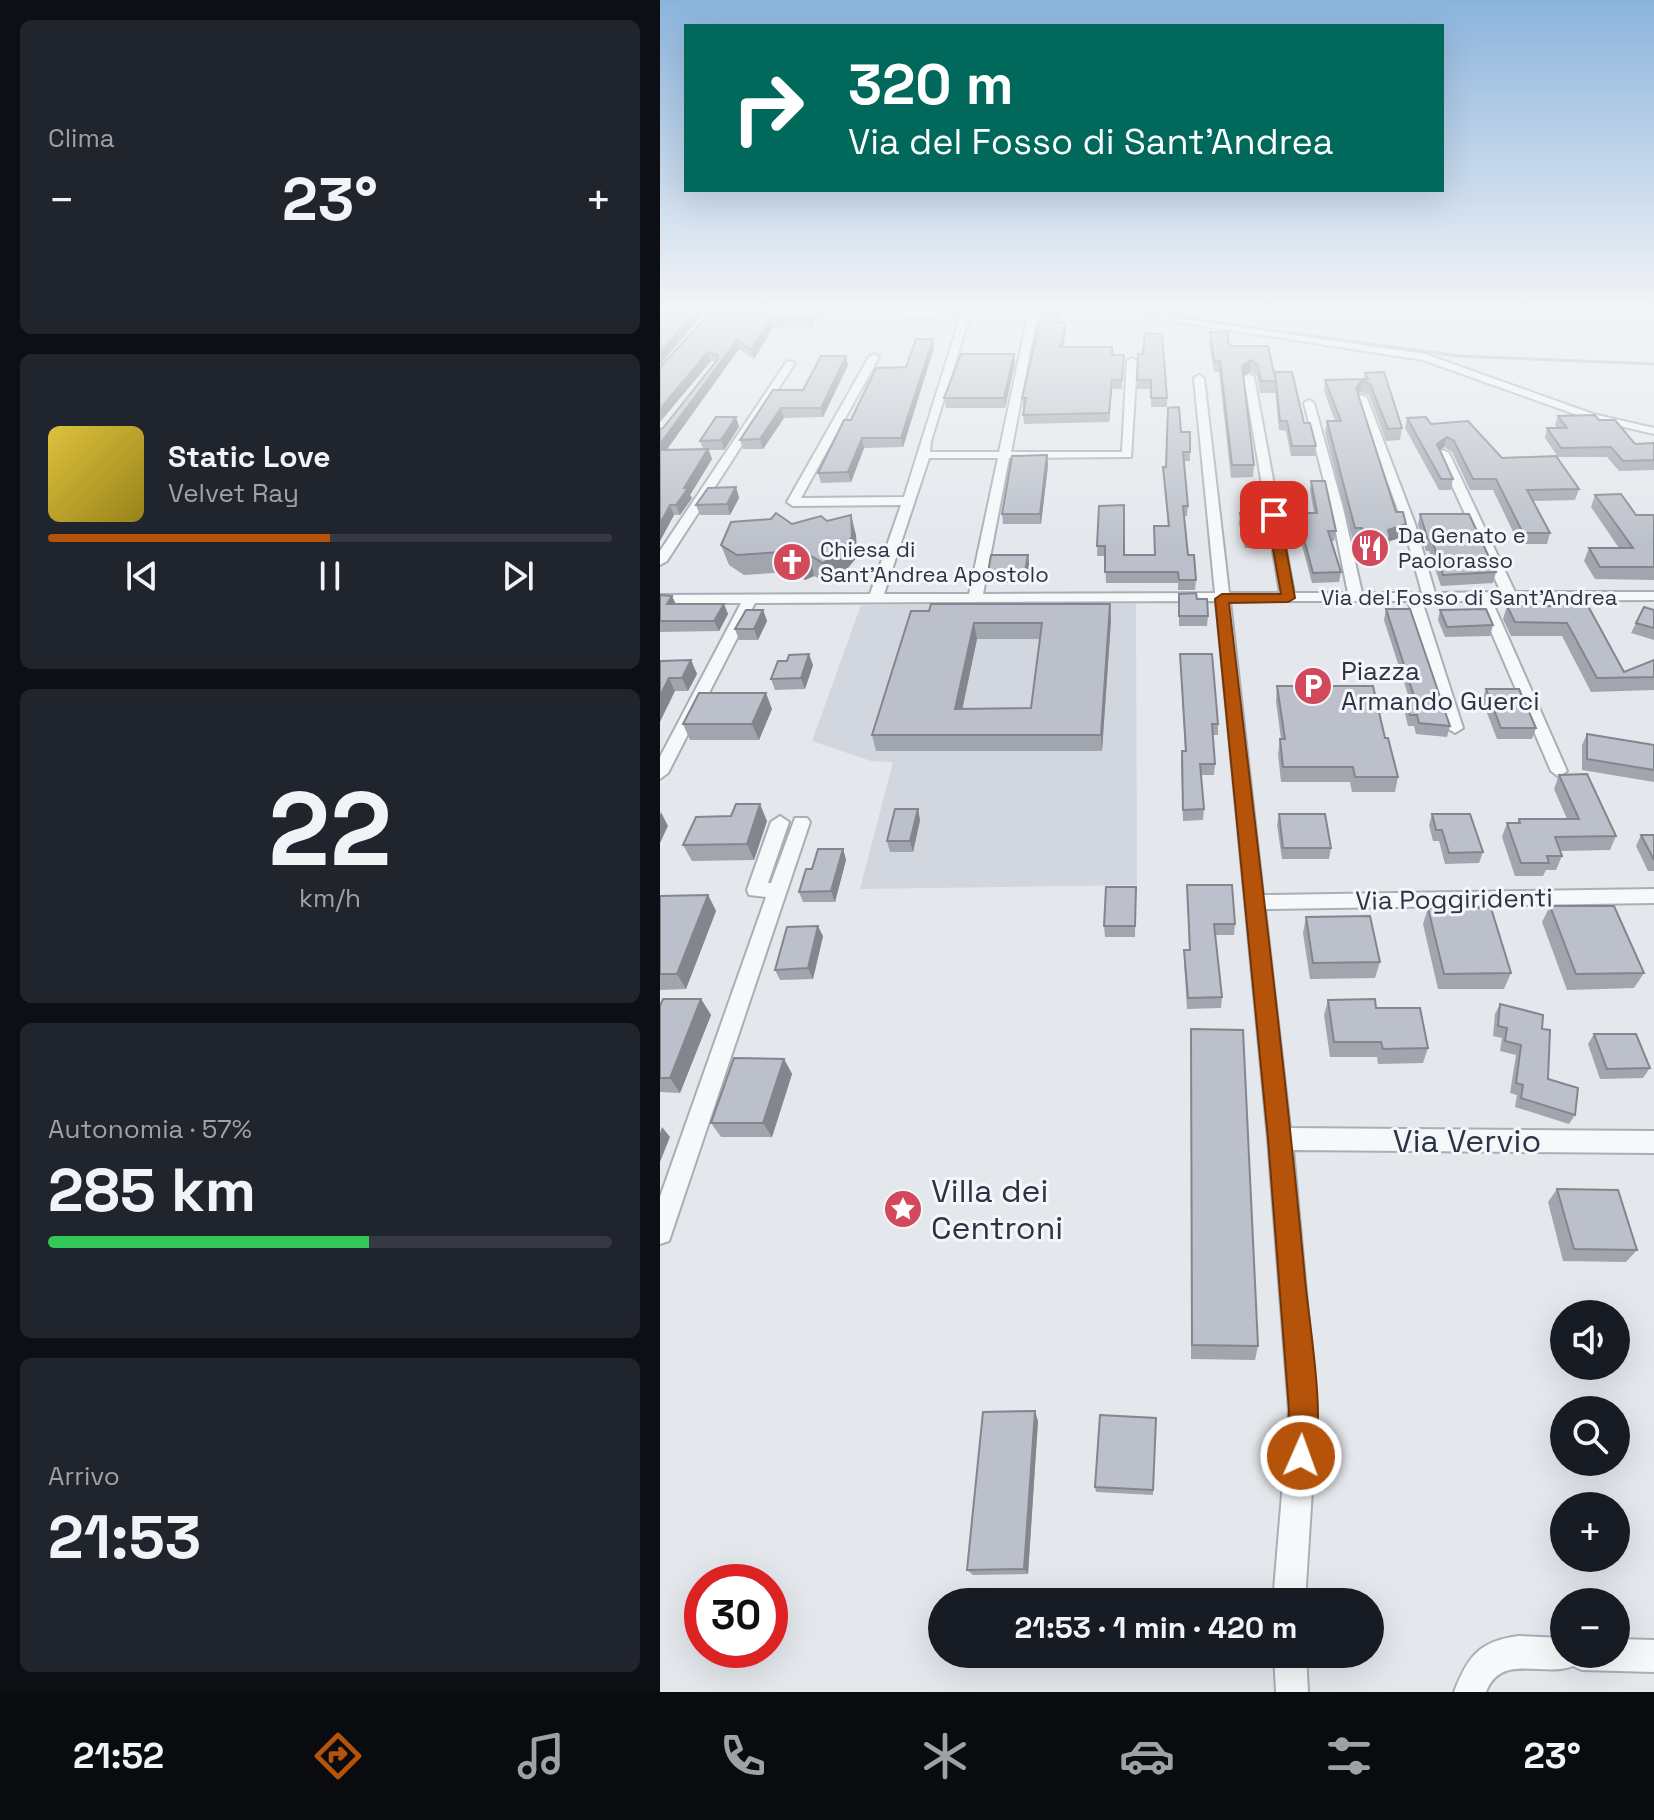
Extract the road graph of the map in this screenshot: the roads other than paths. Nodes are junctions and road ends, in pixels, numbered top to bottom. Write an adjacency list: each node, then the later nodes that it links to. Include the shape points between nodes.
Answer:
1 (774, 387): 16 (street)
2 (857, 387): 15 (street, via 793,502)
3 (942, 387): 13 (street)
4 (1019, 387): 14 (street)
5 (1131, 387): 14 (street, via 1127,455)
6 (1200, 387): 25 (street)
7 (1251, 387): 23 (street)
8 (1509, 387): 11 (street, via 1590,416)
9 (1362, 398): 18 (street)
10 (1309, 403): 19 (street)
11 (1654, 431)
12 (1443, 453): 21 (street)
13 (924, 455): 14 (street); 15 (street)
14 (1007, 455): 27 (street)
15 (908, 501): 26 (street)
16 (660, 561)
17 (1413, 595): 18 (street, Via del Fosso di Sant'Andrea); 19 (street, Via del Fosso di Sant'Andrea); 29 (street)
18 (1429, 595): 20 (street, Via del Fosso di Sant'Andrea)
19 (1356, 596): 23 (street, Via del Fosso di Sant'Andrea)
20 (1483, 596): 21 (street, Via del Fosso di Sant'Andrea); 30 (street)
21 (1510, 596): 22 (street, Via del Fosso di Sant'Andrea)
22 (1654, 596)
23 (1288, 598): 25 (street, Via del Fosso di Sant'Andrea)
24 (660, 599): 28 (street, Via del Fosso di Sant'Andrea)
25 (1222, 599): 27 (street, Via del Fosso di Sant'Andrea); 34 (street)
26 (875, 600): 27 (street, Via del Fosso di Sant'Andrea); 28 (street, Via del Fosso di Sant'Andrea)
27 (975, 600)
28 (749, 601): 31 (street)
29 (1455, 728)
30 (1559, 771)
31 (660, 773)
32 (790, 822): 37 (street, via 779,890)
33 (1654, 896): 34 (street, Via Poggiridenti)
34 (1254, 902): 35 (street)
35 (1280, 1139): 36 (street, Via Vervio); 38 (street, via 1303,1410)
36 (1654, 1142)
37 (660, 1232)
38 (1290, 1588)
39 (1550, 1654): 44 (street, via 1490,1658 1480,1666)
40 (1630, 1655): 41 (street)
41 (1654, 1656)
42 (1291, 1668): 43 (street)
43 (1292, 1692)
44 (1470, 1692)

